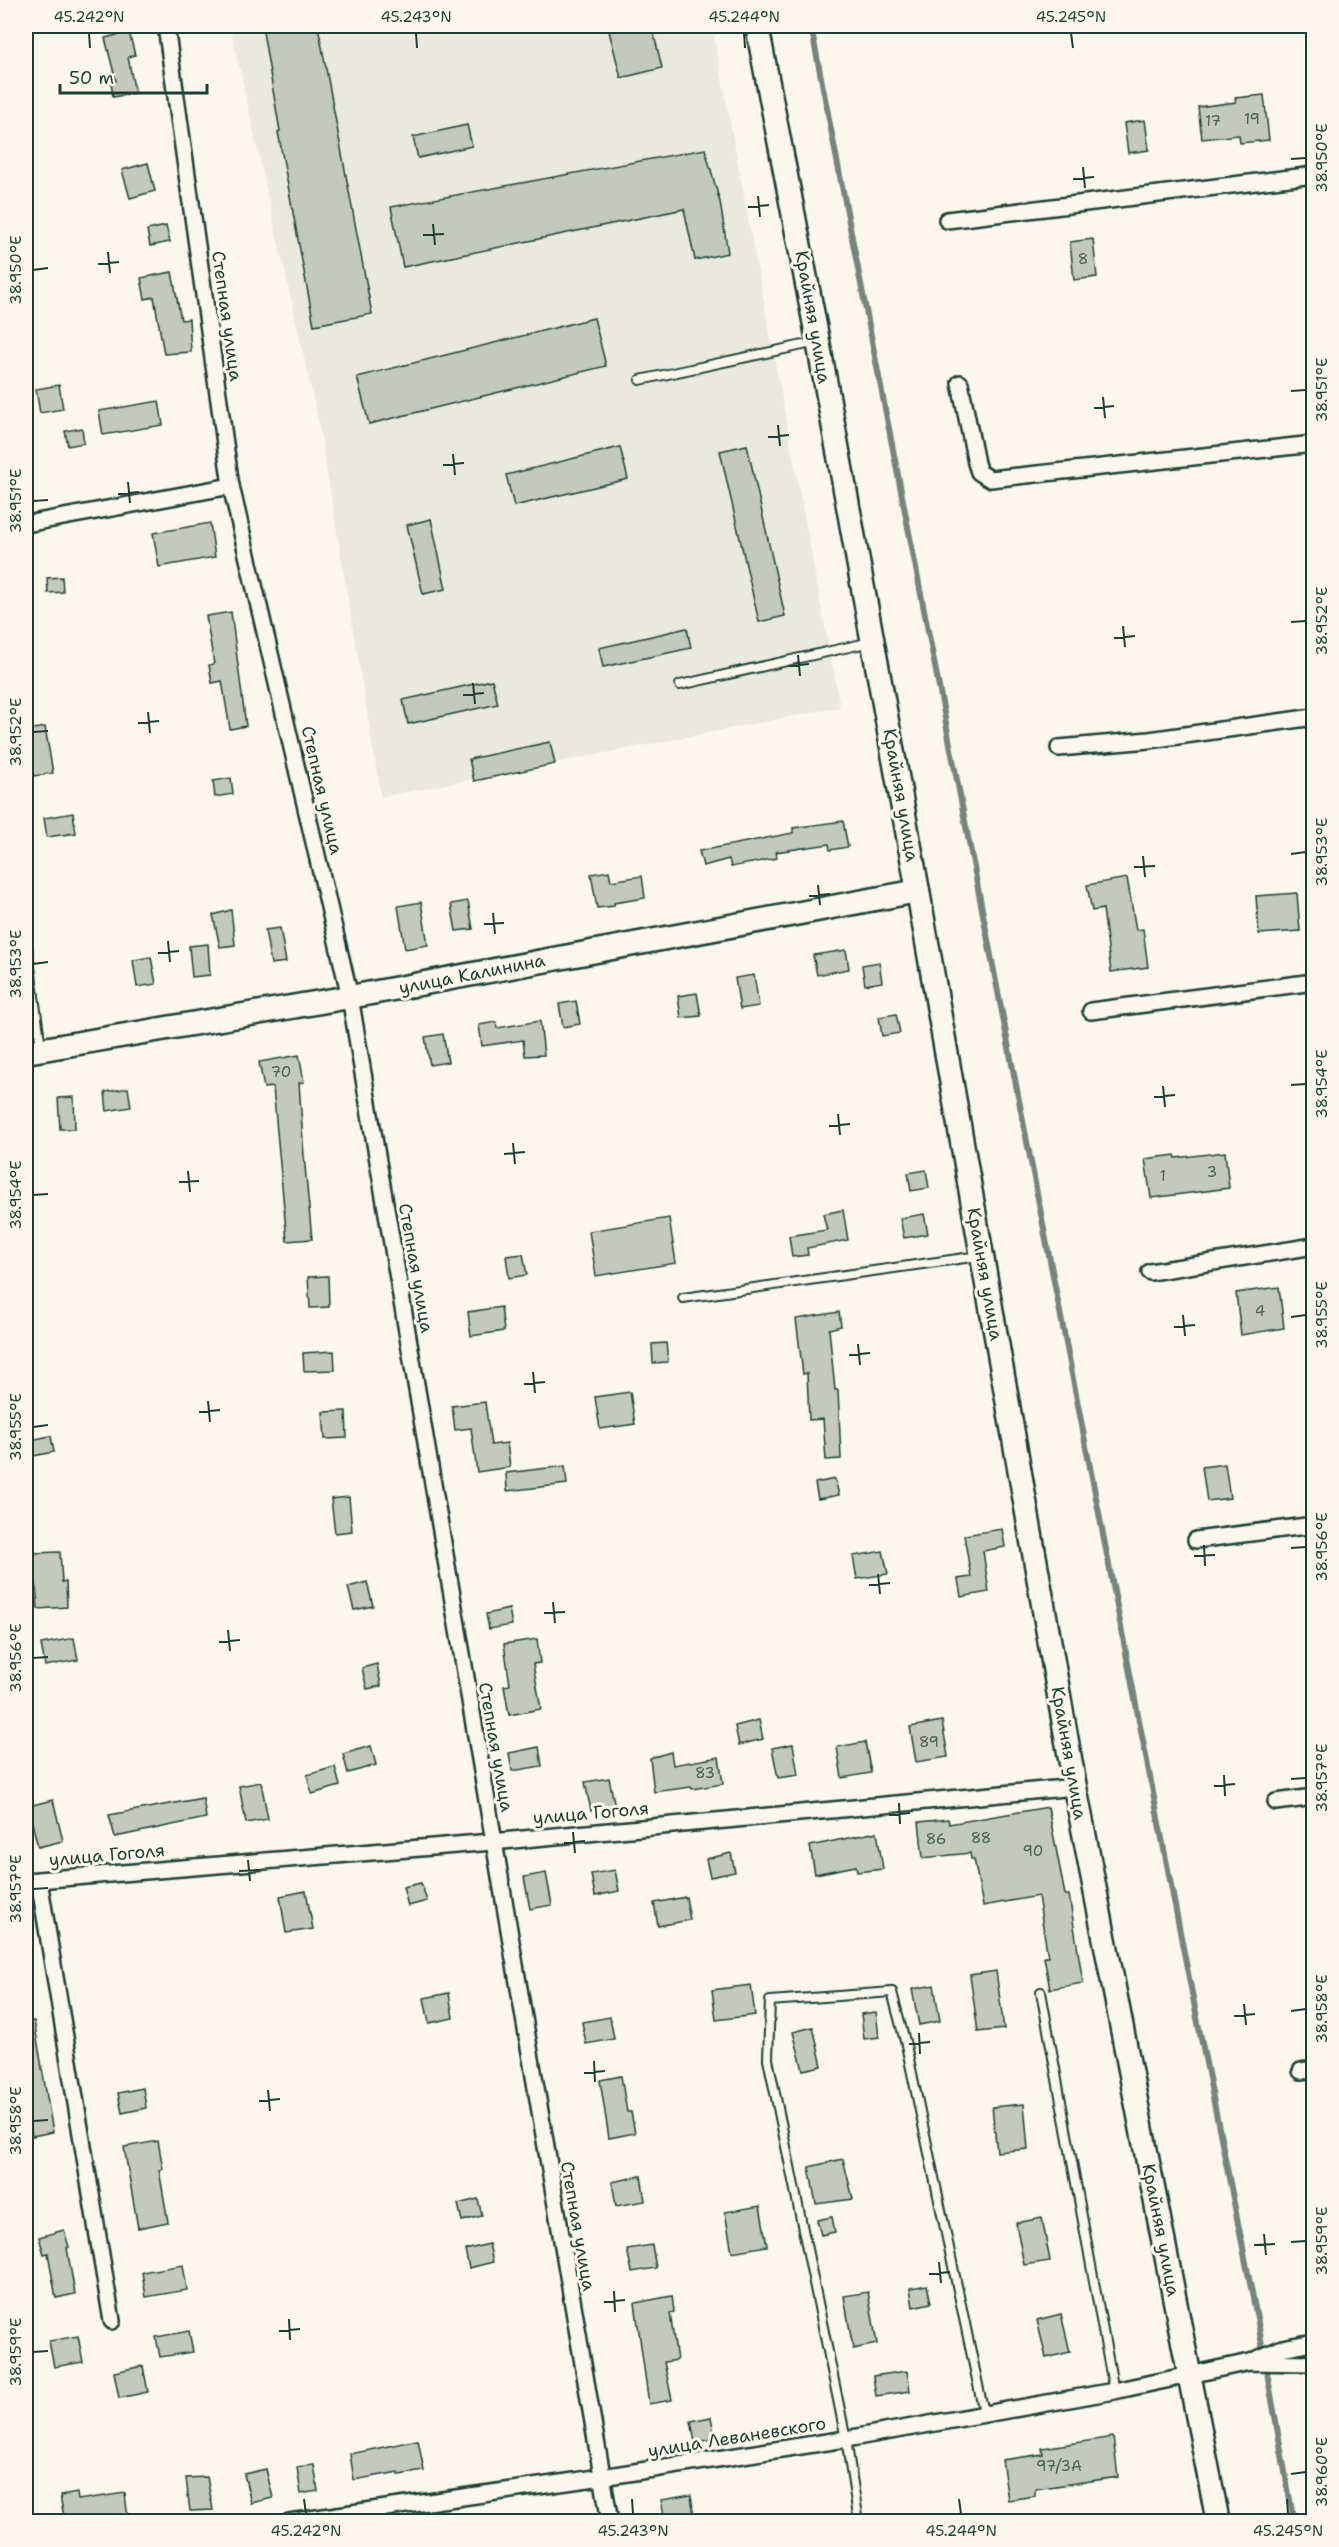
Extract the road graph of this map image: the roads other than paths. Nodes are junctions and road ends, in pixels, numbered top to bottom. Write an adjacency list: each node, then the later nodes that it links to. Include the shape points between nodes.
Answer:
1 (166, 26): 9 (street, Степная улица)
2 (758, 26): 5 (main road, Крайняя улица)
3 (1314, 175): 4 (street)
4 (947, 220)
5 (818, 341): 6 (lane); 11 (main road, Крайняя улица)
6 (640, 380)
7 (960, 383): 8 (street, via 976,463 979,472 990,478)
8 (1314, 444)
9 (231, 486): 10 (street); 18 (street, Степная улица)
10 (26, 524)
11 (873, 641): 12 (lane); 15 (main road, Крайняя улица)
12 (680, 685)
13 (1314, 717): 14 (street)
14 (1059, 748)
15 (918, 891): 18 (main road, улица Калинина); 22 (main road, Крайняя улица)
16 (26, 938): 20 (lane)
17 (1314, 982): 19 (street)
18 (350, 997): 20 (main road, улица Калинина); 30 (street, Степная улица)
19 (1091, 1011)
20 (34, 1050)
21 (1314, 1246): 23 (street)
22 (982, 1255): 24 (lane); 27 (main road, Крайняя улица)
23 (1149, 1272)
24 (683, 1298)
25 (1314, 1525): 26 (street)
26 (1196, 1540)
27 (1075, 1787): 30 (street, улица Гоголя); 37 (main road, Крайняя улица)
28 (1314, 1797): 29 (street)
29 (1276, 1802)
30 (492, 1842): 31 (street, улица Гоголя); 41 (street, Степная улица)
31 (32, 1880): 33 (street, улица Гоголя)
32 (1041, 1992): 38 (lane)
33 (112, 2321)
34 (1314, 2342): 35 (street, via 1282,2348)
35 (1250, 2362): 36 (street); 37 (street, улица Леваневского)
36 (1314, 2363)
37 (1189, 2375): 38 (street, улица Леваневского); 45 (main road, Крайняя улица)
38 (1114, 2391): 39 (street, улица Леваневского)
39 (984, 2414): 40 (street, улица Леваневского); 40 (lane, via 892,1992 770,2001 768,2059)
40 (846, 2439): 41 (street, улица Леваневского); 44 (lane)
41 (602, 2477): 42 (street, улица Леваневского); 43 (street, Степная улица)
42 (289, 2522)
43 (610, 2522)
44 (859, 2522)
45 (1218, 2522)

